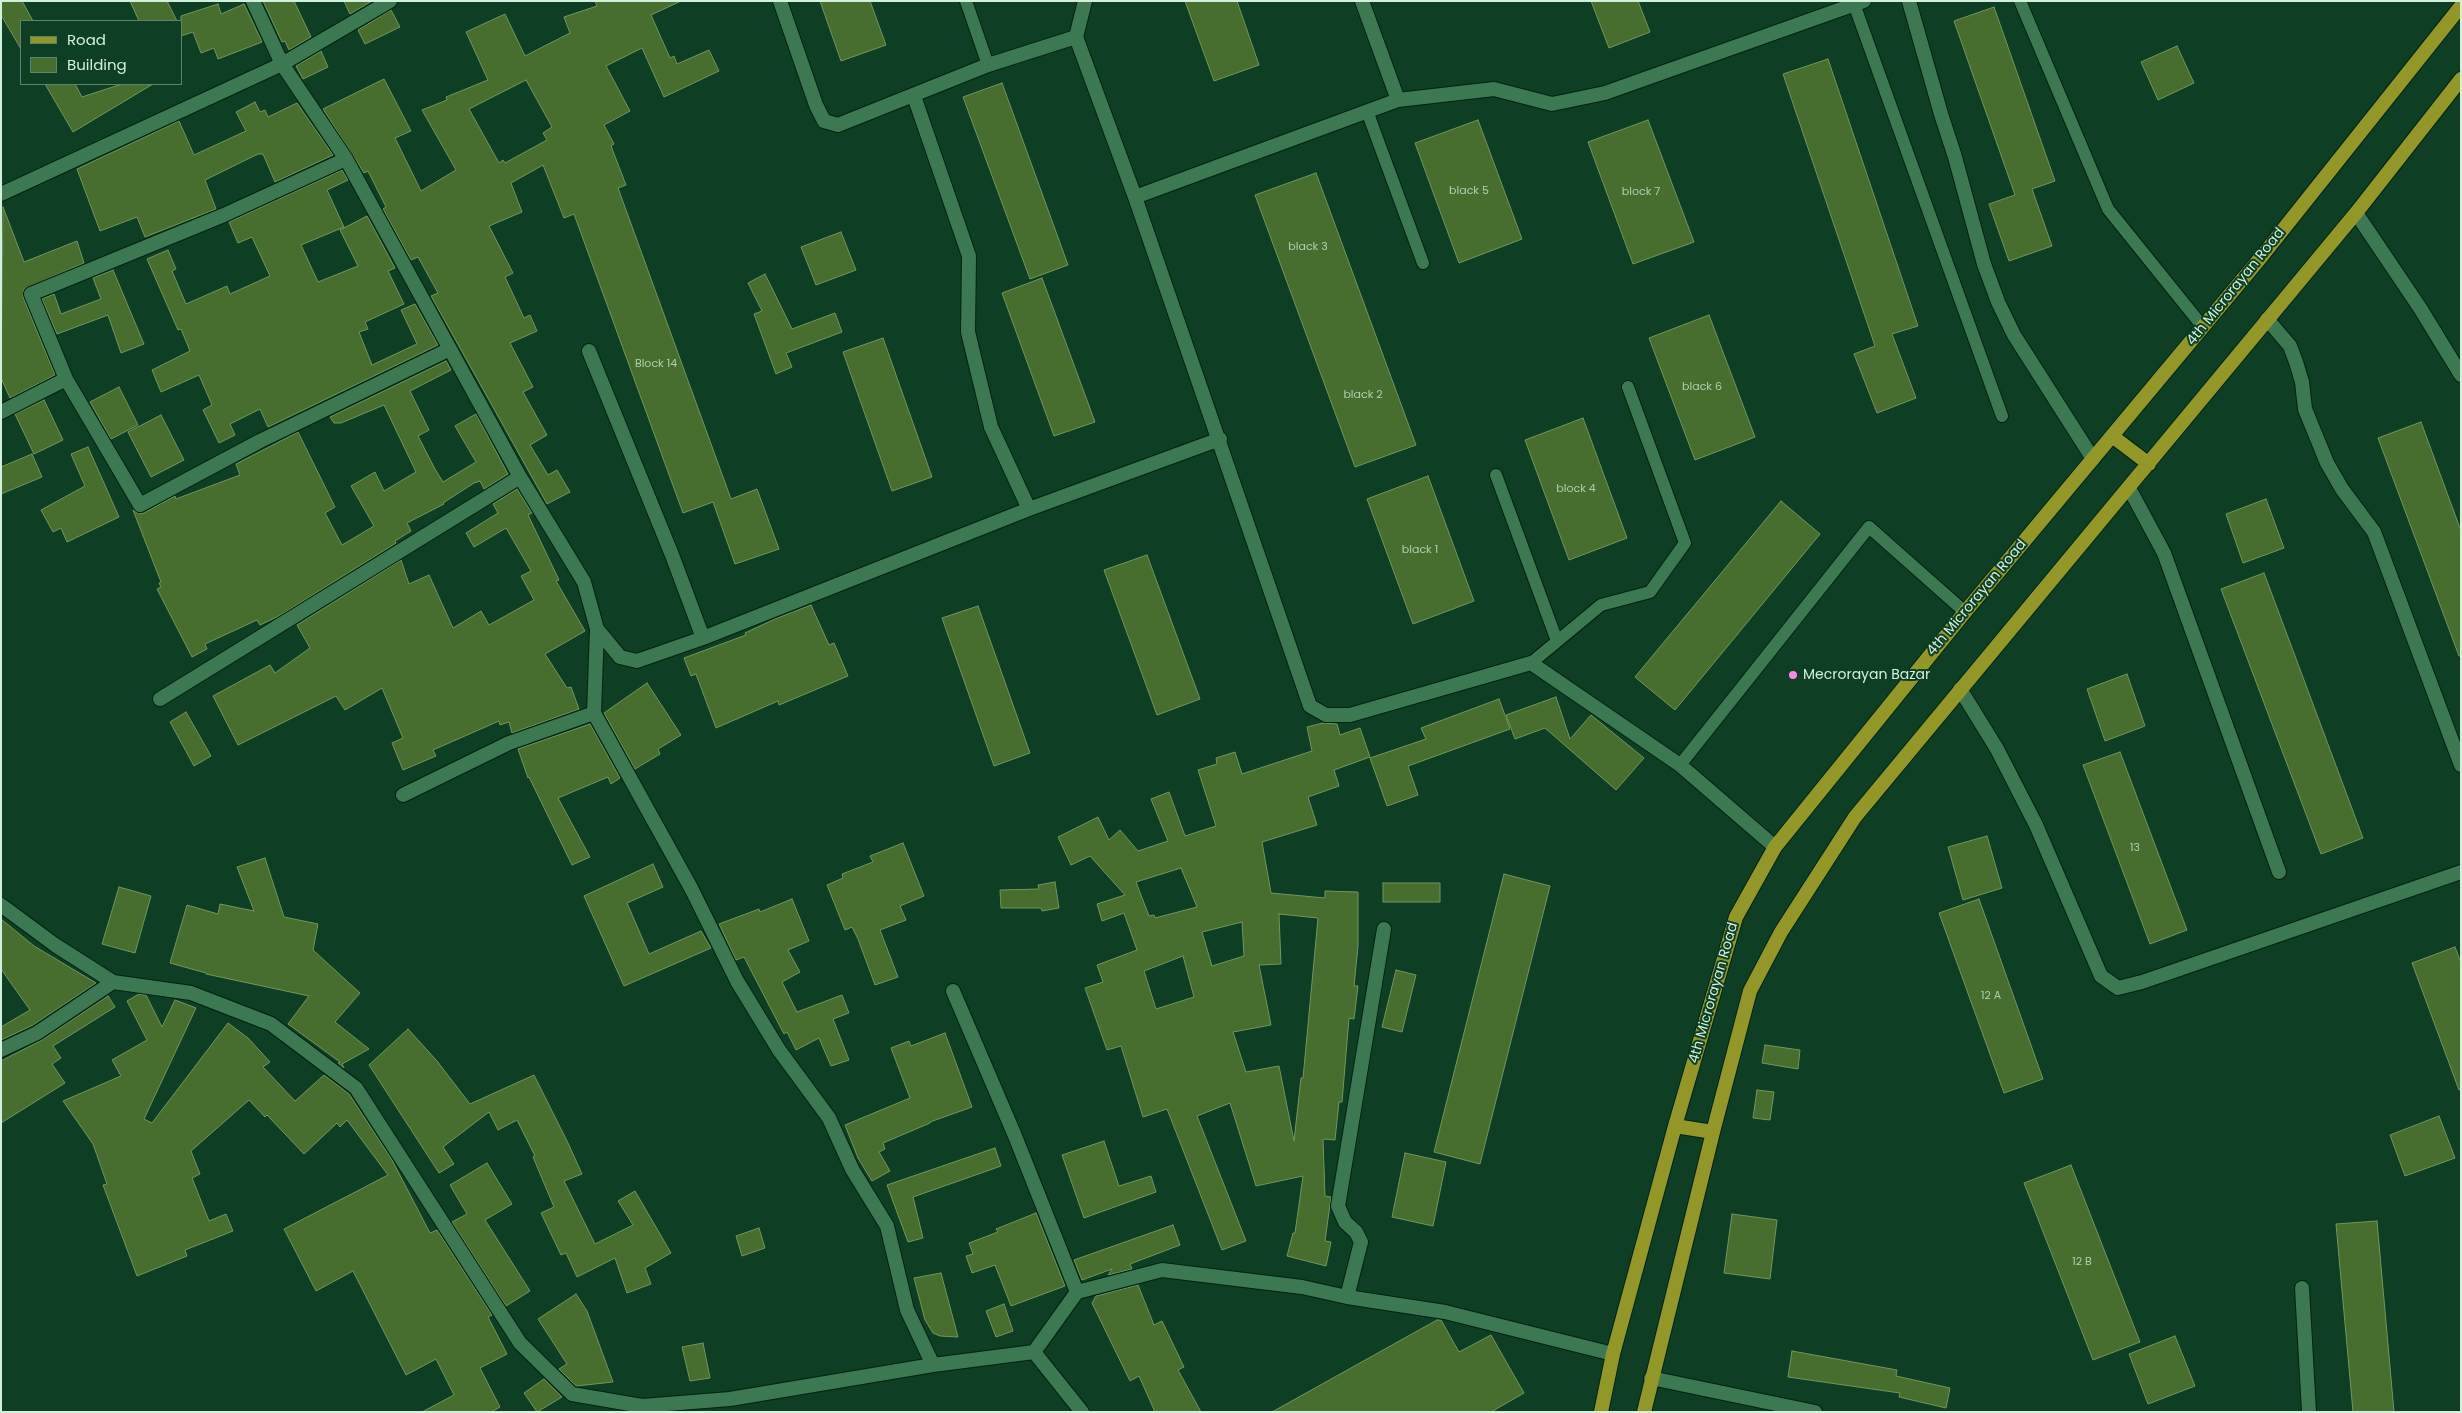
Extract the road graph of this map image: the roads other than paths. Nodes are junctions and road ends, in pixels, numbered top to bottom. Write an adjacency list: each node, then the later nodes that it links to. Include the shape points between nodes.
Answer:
1 (253, 1): 12 (street)
2 (390, 1): 12 (street)
3 (780, 1): 15 (street, via 824,121 838,125)
4 (966, 1): 13 (lane)
5 (1085, 1): 11 (street)
6 (1362, 1): 16 (street)
7 (1909, 1): 34 (street, via 1984,264 1998,302 2014,335)
8 (2020, 1): 24 (lane, via 2108,209)
9 (1857, 2): 16 (street, via 1596,95 1552,104 1494,89); 31 (lane)
10 (2461, 6): 24 (main road, 4th Microrayan Road)
11 (1076, 37): 13 (street); 20 (street)
12 (282, 64): 18 (street); 19 (street)
13 (988, 65): 15 (street)
14 (2461, 79): 21 (main road)
15 (914, 96): 39 (street, via 969,256 968,332 990,427)
16 (1398, 100): 17 (street)
17 (1367, 111): 20 (street); 22 (lane)
18 (346, 159): 25 (street); 28 (street, via 224,215 31,294)
19 (1, 194)
20 (1136, 197): 33 (street)
21 (2356, 213): 23 (main road); 27 (street)
22 (1423, 263)
23 (2267, 319): 35 (main road); 49 (street, via 2290,346 2302,382 2305,409 2327,463 2374,532)
24 (2204, 327): 32 (main road, 4th Microrayan Road)
25 (450, 349): 28 (street, via 260,441 140,505); 37 (street)
26 (589, 351): 42 (street)
27 (2461, 375)
28 (66, 379): 30 (street)
29 (1628, 387): 43 (lane, via 1685,543 1650,592 1601,605)
30 (1, 412)
31 (2002, 416)
32 (2112, 436): 34 (main road, 4th Microrayan Road); 35 (main road)
33 (1220, 439): 39 (street); 44 (street, via 1310,706 1326,715 1350,715)
34 (2093, 459): 40 (main road, 4th Microrayan Road)
35 (2149, 464): 38 (main road)
36 (1496, 475): 43 (lane)
37 (520, 477): 41 (street, via 584,582); 46 (street)
38 (2129, 488): 45 (main road); 52 (street, via 2164,554)
39 (1029, 509): 42 (street)
40 (1965, 612): 48 (lane, via 1869,527); 51 (main road, 4th Microrayan Road)
41 (597, 630): 42 (street, via 620,657 637,661); 47 (street)
42 (703, 638)
43 (1557, 641): 44 (lane)
44 (1531, 662): 48 (street)
45 (1960, 689): 53 (street, via 1998,749 2036,825 2101,976 2118,988); 60 (main road, via 1855,817 1781,932 1750,991)
46 (160, 699)
47 (594, 713): 50 (street, via 509,743); 66 (street, via 691,888 737,981 779,1050 829,1118 852,1169 887,1226 907,1310)
48 (1680, 765): 51 (street)
49 (2461, 765)
50 (403, 795)
51 (1775, 847): 59 (main road, 4th Microrayan Road, via 1736,917)
52 (2279, 872)
53 (2461, 872)
54 (1, 905): 56 (street)
55 (1384, 929): 63 (street, via 1338,1206 1345,1222 1361,1242)
56 (113, 982): 58 (street, via 37,1033); 66 (street, via 191,993 272,1024 356,1088 520,1343 572,1394 642,1406 730,1399)
57 (953, 991): 62 (street)
58 (1, 1050)
59 (1675, 1126): 60 (main road); 65 (main road, 4th Microrayan Road)
60 (1713, 1132): 67 (main road)
61 (2302, 1288): 72 (street)
62 (1077, 1292): 63 (street, via 1162,1270 1302,1287); 64 (street)
63 (1347, 1297): 65 (street, via 1445,1312)
64 (1034, 1352): 66 (street); 68 (street)
65 (1613, 1354): 69 (main road, 4th Microrayan Road)
66 (933, 1365)
67 (1651, 1378): 70 (main road); 71 (street)
68 (1082, 1412)
69 (1602, 1412)
70 (1644, 1412)
71 (1815, 1412)
72 (2309, 1412)

